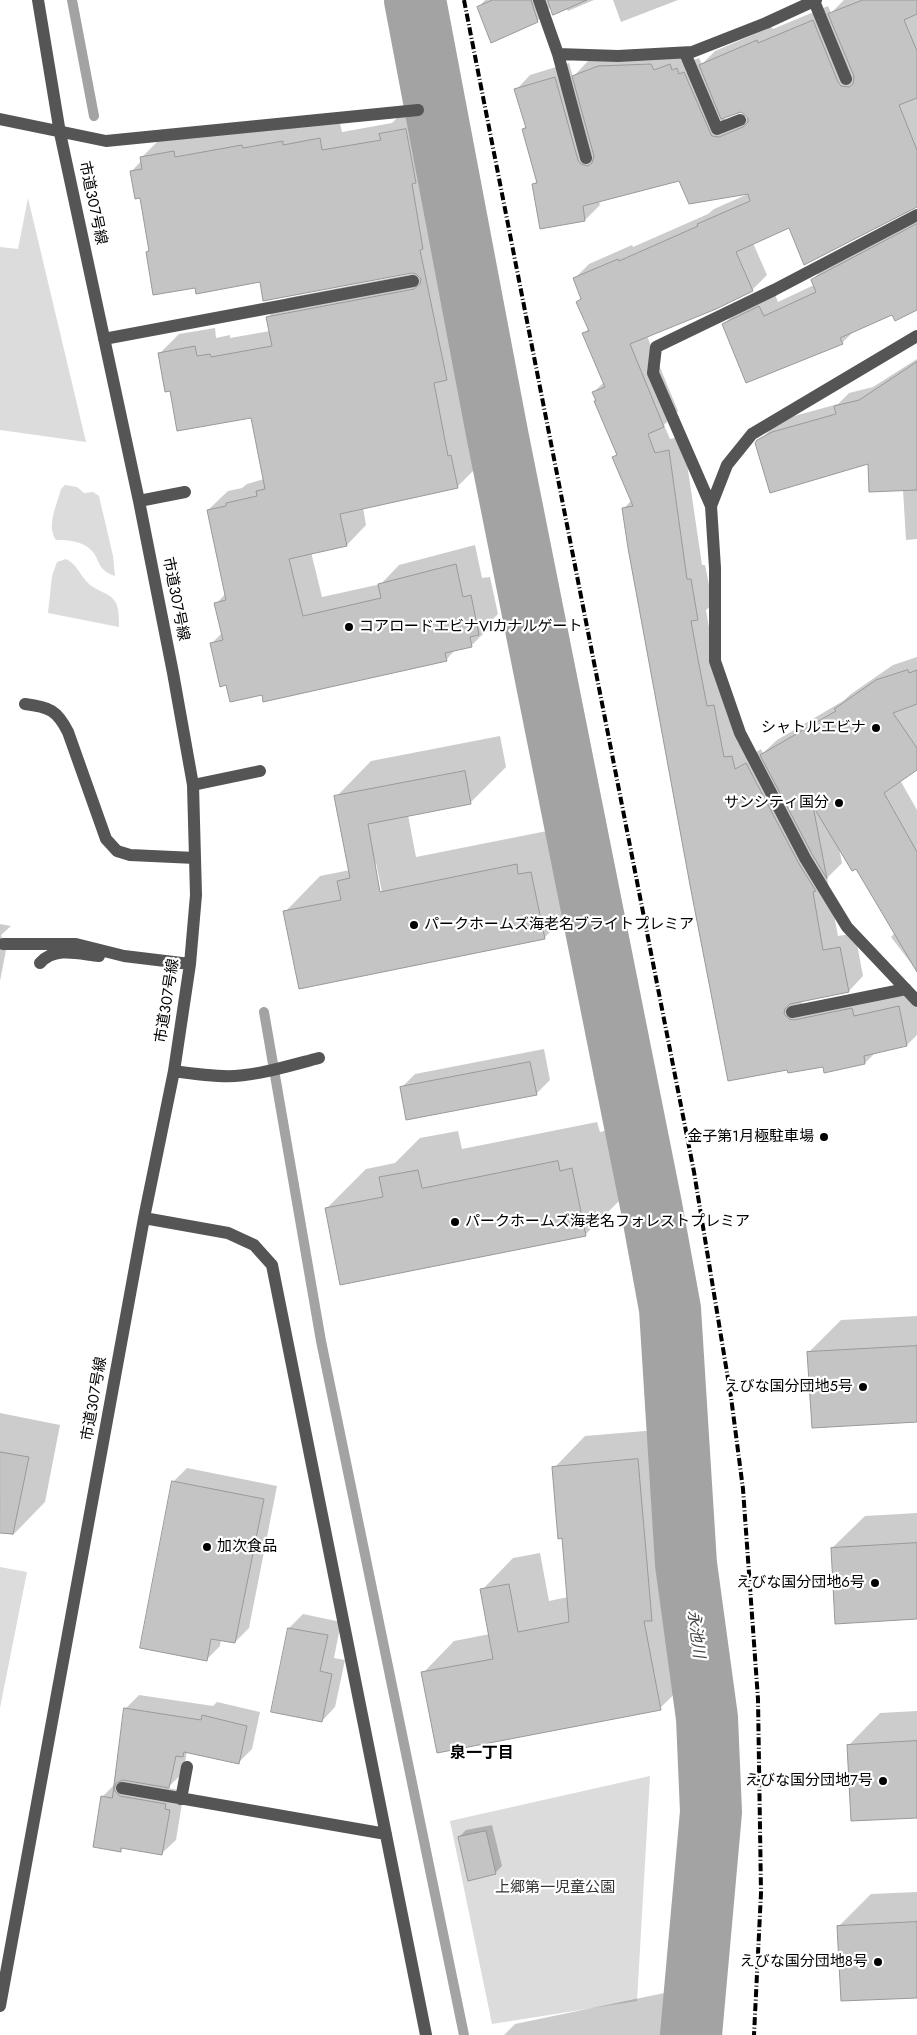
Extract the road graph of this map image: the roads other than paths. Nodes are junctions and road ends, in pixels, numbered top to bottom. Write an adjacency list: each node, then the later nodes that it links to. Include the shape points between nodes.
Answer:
1 (38, 0): 10 (street, 市道307号線)
2 (539, 0): 5 (street)
3 (815, 0): 4 (street, via 730,38); 6 (street)
4 (685, 52): 5 (street, via 618,56); 9 (street, via 717,130)
5 (558, 54): 11 (street)
6 (846, 79)
7 (418, 110): 10 (street, via 106,141)
8 (0, 119): 10 (street)
9 (740, 120)
10 (60, 133): 15 (street, 市道307号線)
11 (586, 158)
12 (917, 215): 18 (street, via 656,347 653,372)
13 (413, 282): 15 (street)
14 (917, 336): 18 (street, via 752,434 727,464)
15 (104, 339): 17 (street, 市道307号線)
16 (185, 492): 17 (street)
17 (139, 501): 21 (street, 市道307号線)
18 (711, 506): 27 (street, via 715,661 740,733 805,858 847,926)
19 (25, 704): 22 (street, via 52,710 61,719 106,839 114,848 130,855)
20 (260, 771): 21 (street)
21 (193, 785): 22 (street, 市道307号線)
22 (195, 858): 26 (street, 市道307号線, via 196,895)
23 (3, 944): 24 (street, via 76,944)
24 (124, 956): 25 (street, via 59,953 47,956); 26 (street)
25 (40, 963)
26 (190, 964): 31 (street, 市道307号線)
27 (906, 989): 28 (street); 29 (street)
28 (917, 1001)
29 (792, 1012)
30 (319, 1058): 31 (street, via 235,1076)
31 (174, 1071): 32 (street, 市道307号線)
32 (144, 1218): 36 (street, via 228,1233 254,1245 272,1265); 37 (street, 市道307号線)
33 (187, 1767): 35 (street)
34 (122, 1788): 35 (street)
35 (181, 1799): 36 (street)
36 (386, 1834): 38 (street)
37 (0, 2006)
38 (426, 2035)

